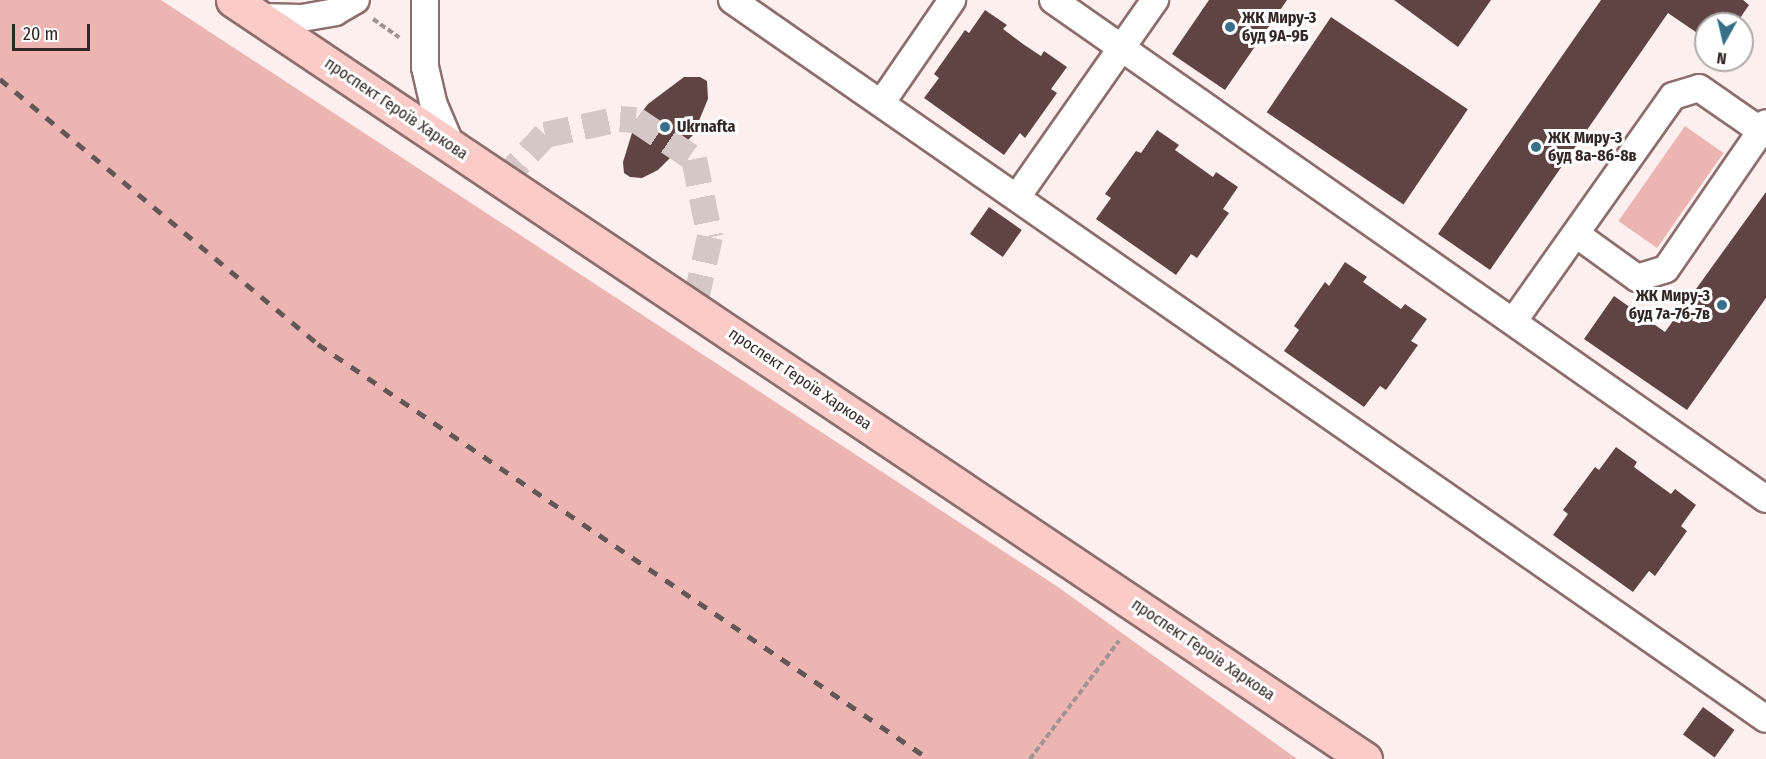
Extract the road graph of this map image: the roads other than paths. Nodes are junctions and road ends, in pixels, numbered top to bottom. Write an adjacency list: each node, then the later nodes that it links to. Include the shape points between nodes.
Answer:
1 (356, 0): 7 (lane, via 335,12 302,18)
2 (425, 0): 11 (lane, via 425,68 434,105)
3 (732, 0): 9 (lane)
4 (952, 0): 9 (lane)
5 (1053, 0): 8 (lane)
6 (1155, 0): 8 (lane)
7 (245, 8): 11 (main road, проспект Героїв Харкова)
8 (1122, 48): 12 (lane); 14 (lane)
9 (882, 102): 12 (lane)
10 (1763, 127): 13 (lane, via 1699,88 1673,96); 13 (lane, via 1666,269 1637,278)
11 (451, 145): 17 (main road, проспект Героїв Харкова)
12 (1017, 197): 16 (lane)
13 (1576, 234): 14 (lane)
14 (1515, 319): 15 (lane)
15 (1766, 499)
16 (1766, 719)
17 (1365, 759)

